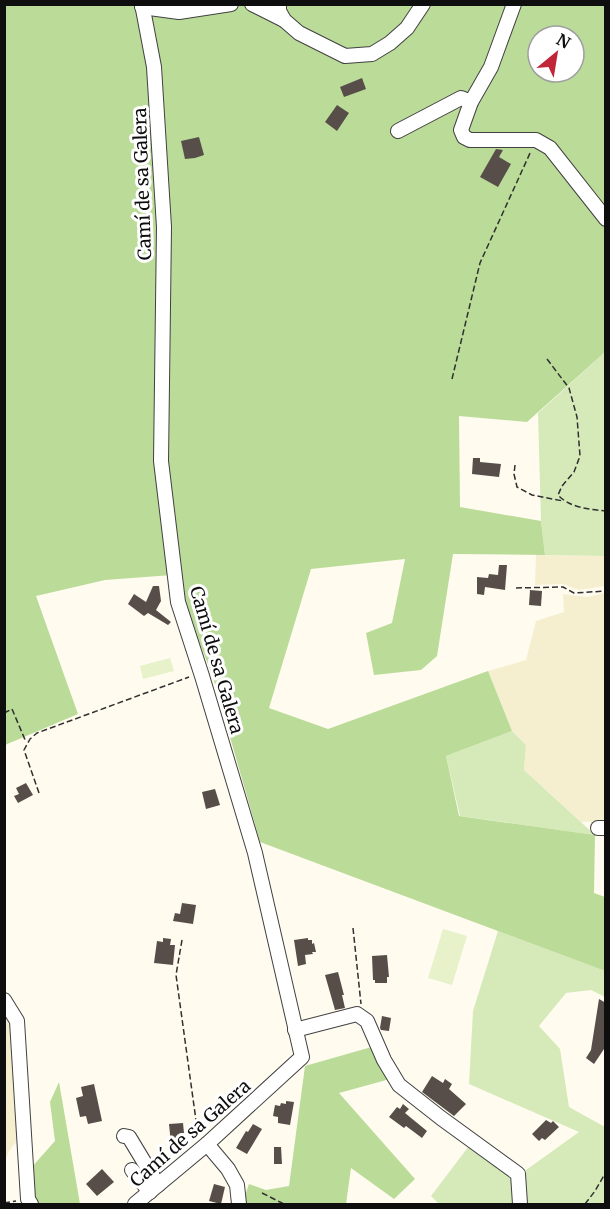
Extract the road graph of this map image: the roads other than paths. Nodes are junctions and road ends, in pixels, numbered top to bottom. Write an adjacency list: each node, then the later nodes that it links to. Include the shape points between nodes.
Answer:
1 (231, 4): 5 (street, Camí de sa Galera, via 178,12)
2 (252, 4): 7 (street)
3 (279, 4): 7 (street)
4 (514, 4): 8 (street, via 491,67)
5 (142, 6): 12 (street, Camí de sa Galera, via 154,67 164,227 161,461 178,602 255,853)
6 (417, 8): 7 (street, via 407,28 372,54 345,56 299,33)
7 (284, 20)
8 (471, 102): 9 (street, via 461,98); 10 (street, via 461,130 464,137 536,140 550,148)
9 (398, 131)
10 (606, 219)
11 (4, 1000): 17 (street, via 17,1021)
12 (295, 1030): 14 (street, Camí de sa Galera, via 302,1057); 20 (street, via 357,1014 362,1017 399,1085 518,1174)
13 (124, 1136): 16 (street, via 129,1137)
14 (203, 1147): 16 (street, Camí de sa Galera); 19 (street, via 228,1169 237,1185)
15 (132, 1170): 16 (street)
16 (154, 1188): 18 (street, Camí de sa Galera)
17 (31, 1204)
18 (135, 1204)
19 (239, 1204)
20 (520, 1204)

